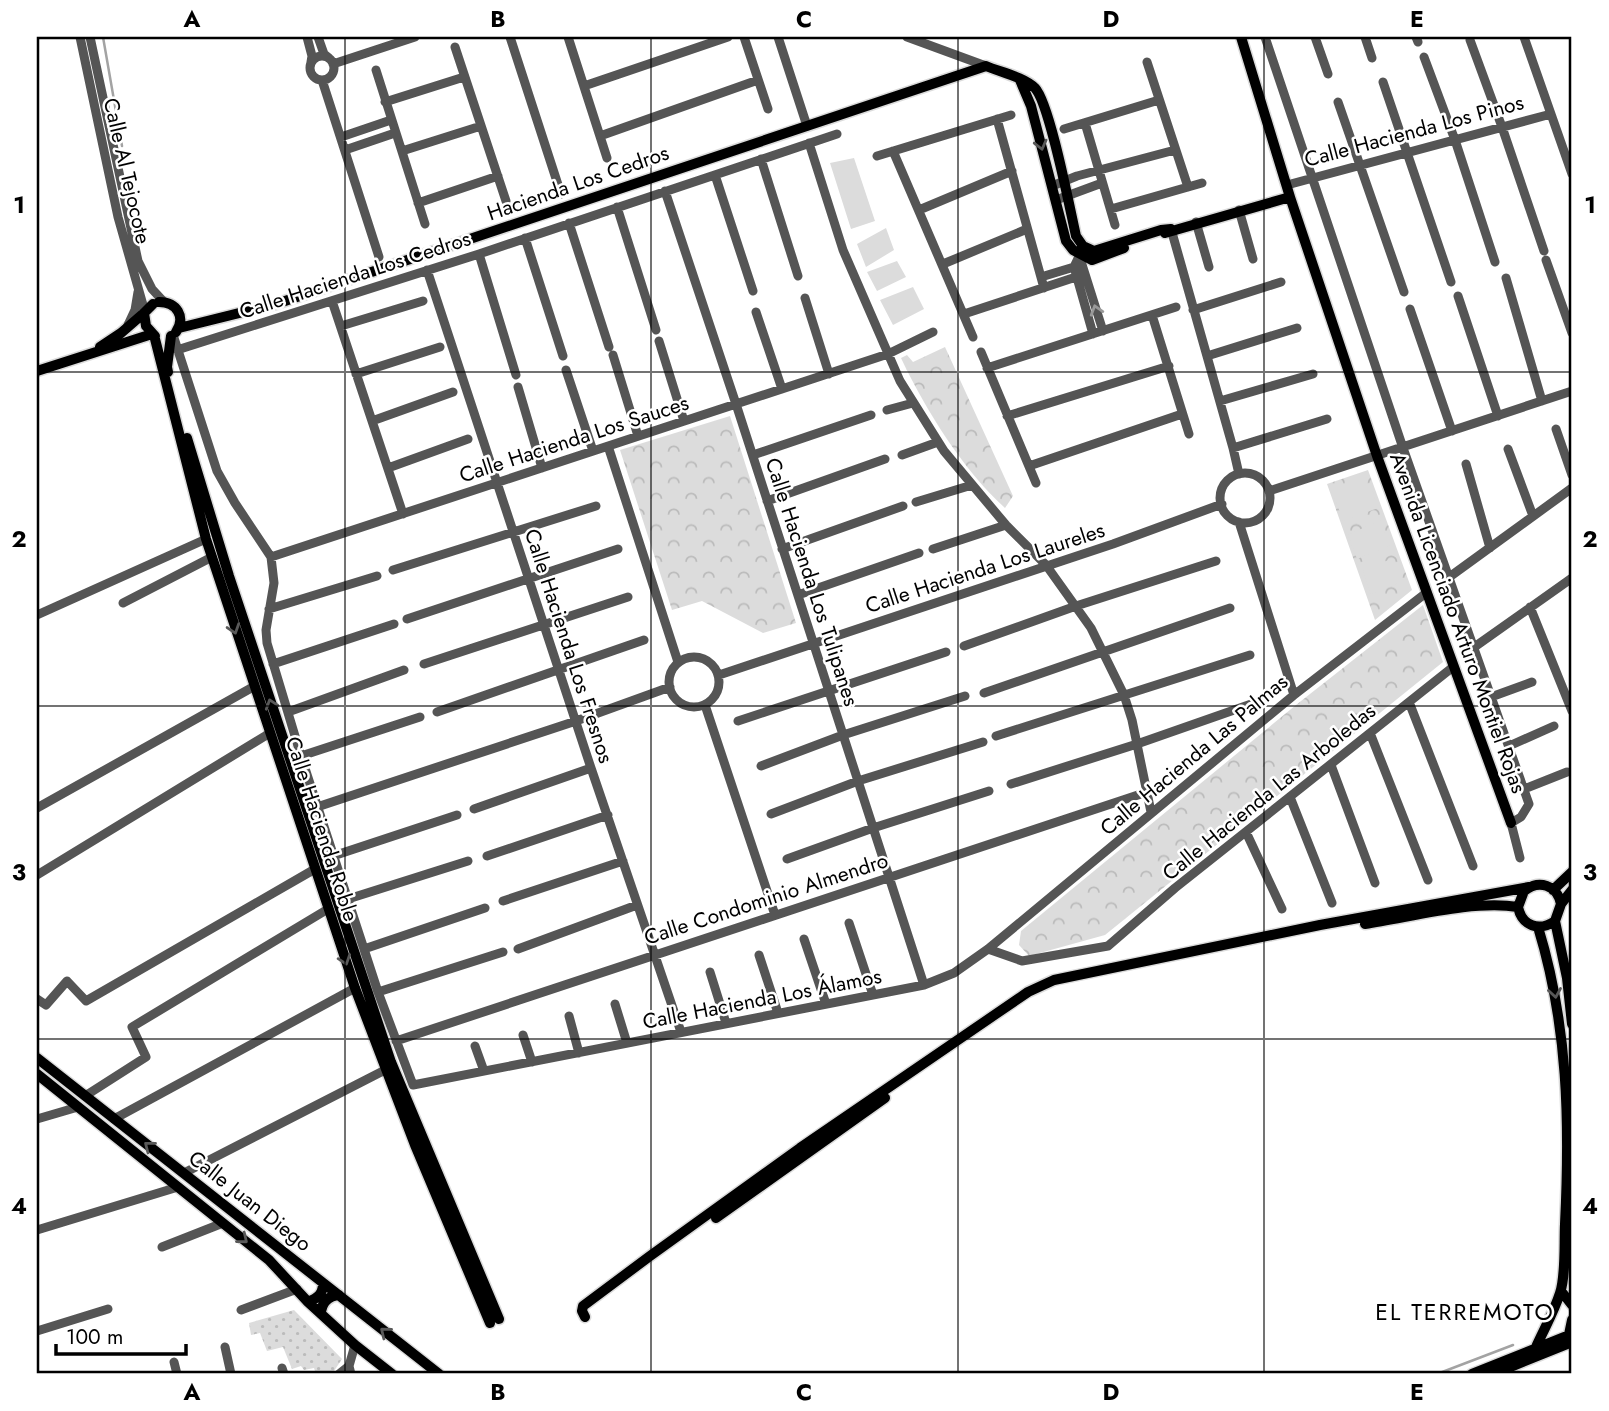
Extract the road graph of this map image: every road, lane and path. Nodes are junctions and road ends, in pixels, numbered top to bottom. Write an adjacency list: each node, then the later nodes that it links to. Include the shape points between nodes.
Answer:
1 (80, 37): 106 (street, Calle Al Tejocote)
2 (90, 37): 113 (street, Calle Al Tejocote, via 138,261 152,289)
3 (307, 37): 23 (street)
4 (318, 37): 21 (street)
5 (415, 37): 21 (street)
6 (510, 37): 74 (street)
7 (568, 37): 32 (street)
8 (728, 37): 32 (street)
9 (744, 37): 29 (street)
10 (778, 37): 43 (street)
11 (907, 37): 24 (street)
12 (1241, 37): 70 (main road, Avenida Licenciado Arturo Montiel Rojas)
13 (1265, 37): 66 (street, Avenida Licenciado Arturo Montiel Rojas)
14 (1315, 37): 26 (street)
15 (1365, 37): 20 (street)
16 (1524, 37): 37 (street)
17 (1470, 40): 44 (street)
18 (455, 47): 27 (street)
19 (1424, 57): 50 (street)
20 (1372, 58)
21 (331, 61): 23 (street, via 318,56); 28 (street, via 331,76)
22 (1147, 62): 33 (street)
23 (311, 64): 28 (street, via 313,75)
24 (986, 66): 30 (main road); 43 (main road, Hacienda Los Cedros)
25 (376, 70): 34 (street)
26 (1328, 74)
27 (464, 77): 34 (street); 42 (street)
28 (322, 80): 49 (street)
29 (758, 80): 36 (street); 48 (street)
30 (1020, 80): 67 (main road, via 1039,94); 71 (main road, one-way to 71)
31 (1383, 82): 56 (street)
32 (584, 86): 48 (street)
33 (1159, 100): 41 (street); 53 (street)
34 (386, 102): 40 (street)
35 (1338, 102): 60 (street)
36 (768, 109)
37 (1551, 114): 44 (street, Calle Hacienda Los Pinos); 63 (street)
38 (1011, 115): 39 (street)
39 (997, 119): 55 (street); 62 (street)
40 (391, 120): 46 (street); 49 (street)
41 (1086, 123): 45 (street); 61 (street)
42 (481, 126): 54 (street); 65 (street)
43 (807, 126): 126 (main road, Hacienda Los Cedros, via 276,304)
44 (1502, 127): 50 (street, Calle Hacienda Los Pinos); 127 (street)
45 (1064, 130)
46 (395, 133): 52 (street); 54 (street)
47 (837, 134): 51 (street, Calle Hacienda Los Cedros)
48 (600, 136): 58 (street)
49 (341, 137): 52 (street)
50 (1455, 140): 56 (street, Calle Hacienda Los Pinos); 94 (street)
51 (809, 144): 59 (street, Calle Hacienda Los Cedros); 134 (street, via 843,250)
52 (345, 150): 92 (street)
53 (1175, 150): 61 (street); 72 (street)
54 (402, 151): 78 (street)
55 (893, 151): 57 (street); 81 (street)
56 (1406, 152): 60 (street, Calle Hacienda Los Pinos); 103 (street)
57 (877, 156)
58 (607, 158)
59 (761, 159): 64 (street, Calle Hacienda Los Cedros); 99 (street)
60 (1359, 164): 66 (street, Calle Hacienda Los Pinos); 108 (street)
61 (1098, 170): 67 (street); 68 (street)
62 (1012, 171): 81 (street); 87 (street)
63 (1572, 174)
64 (715, 175): 73 (street, Calle Hacienda Los Cedros); 107 (street)
65 (498, 176): 77 (street); 78 (street)
66 (1311, 178): 70 (street, Calle Hacienda Los Pinos); 170 (street, Avenida Licenciado Arturo Montiel Rojas)
67 (1064, 181): 71 (street); 76 (main road)
68 (1102, 183): 76 (street); 80 (street)
69 (1202, 183): 72 (street)
70 (1287, 185): 75 (main road, Avenida Licenciado Arturo Montiel Rojas)
71 (1052, 186): 76 (main road)
72 (1188, 187): 80 (street)
73 (665, 191): 79 (street, Calle Hacienda Los Cedros); 153 (street, Calle Hacienda Los Tulipanes)
74 (561, 194)
75 (1290, 197): 82 (main road, Calle Hacienda Los Pinos); 175 (main road, Avenida Licenciado Arturo Montiel Rojas)
76 (1061, 198): 90 (main road)
77 (506, 201)
78 (418, 203): 85 (street)
79 (617, 207): 84 (street, Calle Hacienda Los Cedros); 122 (street)
80 (1111, 209): 86 (street)
81 (919, 210): 95 (street)
82 (1239, 210): 83 (main road, Calle Hacienda Los Pinos); 93 (street)
83 (1196, 222): 88 (main road, Calle Hacienda Los Pinos); 96 (street)
84 (569, 223): 89 (street, Calle Hacienda Los Cedros); 165 (street)
85 (425, 224)
86 (1115, 225)
87 (1027, 229): 95 (street); 100 (street)
88 (1171, 229): 90 (main road, Calle Hacienda Los Pinos); 116 (street)
89 (525, 238): 91 (street, Calle Hacienda Los Cedros); 135 (street)
90 (1081, 250): 98 (street); 105 (street)
91 (479, 254): 97 (street, Calle Hacienda Los Cedros); 145 (street)
92 (379, 257)
93 (1253, 259)
94 (1495, 262)
95 (943, 264): 118 (street)
96 (1209, 267)
97 (427, 270): 111 (street, Calle Hacienda Los Cedros); 183 (street, Calle Hacienda Los Fresnos)
98 (1075, 272): 100 (street); 104 (street); 105 (street)
99 (797, 276)
100 (1041, 277): 104 (street)
101 (1506, 278): 151 (street)
102 (1281, 282): 116 (street)
103 (1451, 282)
104 (1044, 288): 118 (street)
105 (1085, 290): 124 (street)
106 (138, 291): 113 (street, Calle Al Tejocote); 125 (street, via 130,323)
107 (753, 291)
108 (1404, 292)
109 (1458, 296): 158 (street)
110 (805, 298): 143 (street)
111 (332, 301): 120 (street); 132 (street, Calle Hacienda Los Cedros)
112 (423, 301): 120 (street)
113 (153, 307): 125 (main road); 126 (main road, via 170,303 179,311); 128 (main road, via 146,326)
114 (1176, 307): 119 (street)
115 (1410, 309): 163 (street)
116 (1193, 310): 136 (street)
117 (756, 312): 147 (street)
118 (964, 314): 129 (street)
119 (1153, 315): 124 (street); 138 (street)
120 (341, 326): 142 (street)
121 (1297, 328): 136 (street)
122 (656, 330)
123 (933, 332): 134 (street, Calle Hacienda Los Sauces)
124 (1098, 332): 139 (street)
125 (121, 333): 137 (main road)
126 (174, 333): 128 (main road, via 159,338); 132 (street); 342 (main road, Calle Hacienda Roble, one-way to 126, via 494,1321 391,1062 229,576 167,366)
127 (1572, 333)
128 (153, 335): 137 (main road); 198 (main road, Calle Hacienda Roble)
129 (973, 337)
130 (659, 341): 161 (street)
131 (440, 347): 142 (street)
132 (177, 350): 205 (street, via 217,471)
133 (981, 352): 139 (street)
134 (888, 354): 143 (street, Calle Hacienda Los Sauces); 152 (street)
135 (563, 356)
136 (1207, 356): 150 (street)
137 (83, 357): 141 (main road)
138 (1169, 366): 155 (street); 157 (street)
139 (987, 368): 157 (street)
140 (566, 370): 172 (street)
141 (37, 371)
142 (356, 374): 160 (street)
143 (829, 374): 147 (street, Calle Hacienda Los Sauces)
144 (1313, 374): 150 (street)
145 (516, 375)
146 (518, 387): 180 (street)
147 (782, 389): 153 (street, Calle Hacienda Los Sauces)
148 (1572, 391): 151 (street)
149 (453, 392): 160 (street)
150 (1220, 401): 169 (street)
151 (1542, 401): 158 (street)
152 (913, 402): 154 (street); 167 (street)
153 (736, 404): 161 (street, Calle Hacienda Los Sauces); 174 (street, Calle Hacienda Los Tulipanes)
154 (887, 410)
155 (1182, 414): 164 (street); 178 (street)
156 (871, 415): 174 (street)
157 (1007, 416): 178 (street)
158 (1499, 416): 163 (street)
159 (1327, 419): 169 (street)
160 (372, 421): 179 (street)
161 (684, 421): 165 (street, Calle Hacienda Los Sauces)
162 (1556, 429): 182 (street)
163 (1452, 431): 170 (street)
164 (1189, 434)
165 (638, 436): 168 (street, Calle Hacienda Los Sauces)
166 (468, 439): 179 (street)
167 (938, 442): 173 (street); 185 (street)
168 (608, 446): 172 (street, Calle Hacienda Los Sauces); 232 (street)
169 (1233, 448): 181 (street)
170 (1403, 448): 175 (street); 210 (street, Avenida Licenciado Arturo Montiel Rojas)
171 (1508, 449): 194 (street)
172 (593, 451): 180 (street, Calle Hacienda Los Sauces)
173 (902, 454)
174 (752, 455): 188 (street, Calle Hacienda Los Tulipanes)
175 (1377, 456): 187 (street); 213 (main road, Avenida Licenciado Arturo Montiel Rojas)
176 (886, 459): 188 (street)
177 (1466, 464): 199 (street)
178 (1029, 466): 184 (street)
179 (388, 468): 193 (street)
180 (542, 468): 183 (street, Calle Hacienda Los Sauces)
181 (1238, 474): 187 (street, via 1258,476); 190 (street, via 1222,489)
182 (1572, 475)
183 (497, 483): 193 (street, Calle Hacienda Los Sauces); 197 (street, Calle Hacienda Los Fresnos)
184 (1036, 483)
185 (972, 485): 189 (street); 196 (street)
186 (1572, 488): 194 (street)
187 (1269, 491): 195 (street, via 1265,513 1254,521)
188 (767, 501): 201 (street, Calle Hacienda Los Tulipanes)
189 (916, 502)
190 (1222, 504): 195 (street); 207 (street, Calle Hacienda Los Laureles)
191 (596, 506): 197 (street)
192 (903, 506): 201 (street)
193 (403, 514): 205 (street, Calle Hacienda Los Sauces)
194 (1533, 516): 199 (street)
195 (1239, 522): 245 (street)
196 (1006, 525): 202 (street); 207 (street)
197 (514, 533): 208 (street); 212 (street, Calle Hacienda Los Fresnos)
198 (206, 539): 204 (main road, Calle Hacienda Roble); 221 (street)
199 (1490, 548): 210 (street)
200 (618, 549): 212 (street)
201 (782, 549): 214 (street, Calle Hacienda Los Tulipanes)
202 (933, 549)
203 (919, 554): 214 (street)
204 (212, 557): 216 (street); 240 (main road, Calle Hacienda Roble, one-way to 240)
205 (271, 557): 220 (street, Calle Hacienda Roble, via 274,583)
206 (1216, 561): 217 (street)
207 (1046, 565): 217 (street); 226 (street, Calle Hacienda Los Laureles)
208 (393, 570)
209 (377, 576): 220 (street)
210 (1448, 578): 228 (street, Avenida Licenciado Arturo Montiel Rojas)
211 (1572, 578): 218 (street)
212 (529, 579): 222 (street); 224 (street, Calle Hacienda Los Fresnos)
213 (1426, 593): 235 (main road, Avenida Licenciado Arturo Montiel Rojas); 245 (street, Calle Hacienda Las Palmas)
214 (797, 595): 226 (street, Calle Hacienda Los Tulipanes)
215 (628, 597): 224 (street)
216 (123, 603)
217 (1076, 606): 227 (street); 230 (street)
218 (1530, 607): 228 (street); 251 (street)
219 (1230, 608): 230 (street)
220 (269, 609): 233 (street, Calle Hacienda Roble, via 266,630)
221 (37, 615)
222 (407, 619)
223 (394, 624): 233 (street)
224 (544, 624): 234 (street); 236 (street, Calle Hacienda Los Fresnos)
225 (644, 640): 236 (street)
226 (813, 644): 238 (street, Calle Hacienda Los Laureles); 242 (street, Calle Hacienda Los Tulipanes)
227 (964, 646)
228 (1473, 648): 247 (street, Avenida Licenciado Arturo Montiel Rojas)
229 (946, 652): 242 (street)
230 (1103, 652): 243 (street); 244 (street)
231 (1250, 655): 244 (street)
232 (678, 662): 238 (street, via 687,657 707,660); 241 (street)
233 (273, 664): 252 (street, Calle Hacienda Roble)
234 (424, 664)
235 (1453, 667): 249 (street, Calle Hacienda Las Arboledas); 283 (main road, Avenida Licenciado Arturo Montiel Rojas)
236 (559, 669): 253 (street); 255 (street, Calle Hacienda Los Fresnos)
237 (404, 670): 252 (street)
238 (719, 676): 250 (street, via 719,687)
239 (1532, 682): 247 (street)
240 (253, 687): 258 (main road, Calle Hacienda Roble); 277 (street)
241 (670, 687): 250 (street, via 688,706); 255 (street)
242 (829, 691): 256 (street); 260 (street, Calle Hacienda Los Tulipanes)
243 (984, 693)
244 (1124, 695): 261 (street); 263 (street)
245 (1294, 695): 279 (street, Calle Hacienda Las Palmas)
246 (965, 696): 260 (street)
247 (1491, 697): 264 (street, Avenida Licenciado Arturo Montiel Rojas)
248 (1257, 702): 263 (street)
249 (1409, 702): 259 (street, Calle Hacienda Las Arboledas); 292 (street)
250 (705, 705): 311 (street)
251 (1572, 711)
252 (288, 712): 265 (street, Calle Hacienda Roble)
253 (437, 712)
254 (420, 717): 265 (street)
255 (576, 721): 268 (street, Calle Hacienda Los Fresnos); 276 (street)
256 (738, 721)
257 (1554, 726): 264 (street)
258 (270, 733): 293 (main road, Calle Hacienda Roble); 295 (street)
259 (1370, 733): 266 (street, Calle Hacienda Las Arboledas); 297 (street)
260 (843, 735): 267 (street); 270 (street, Calle Hacienda Los Tulipanes)
261 (996, 736)
262 (983, 743): 270 (street)
263 (1137, 744): 271 (street); 274 (street)
264 (1509, 746): 272 (street, Avenida Licenciado Arturo Montiel Rojas)
265 (301, 756): 276 (street, Calle Hacienda Roble)
266 (1331, 765): 275 (street, Calle Hacienda Las Arboledas); 298 (street)
267 (761, 766)
268 (591, 768): 278 (street); 282 (street, Calle Hacienda Los Fresnos)
269 (1567, 772): 272 (street)
270 (858, 781): 280 (street); 284 (street, Calle Hacienda Los Tulipanes)
271 (1012, 784)
272 (1524, 789): 283 (street, Avenida Licenciado Arturo Montiel Rojas, via 1530,804)
273 (989, 792): 284 (street)
274 (1147, 792): 279 (street); 296 (street, Calle Condominio Almendro)
275 (1290, 797): 285 (street, Calle Hacienda Las Arboledas); 304 (street)
276 (317, 807): 286 (street, Calle Hacienda Roble)
277 (37, 808)
278 (474, 809)
279 (1151, 813): 318 (street, Calle Hacienda Las Palmas)
280 (771, 814)
281 (457, 815): 286 (street)
282 (607, 815): 287 (street); 291 (street, Calle Hacienda Los Fresnos)
283 (1511, 823): 288 (street)
284 (873, 828): 289 (street); 296 (street, Calle Hacienda Los Tulipanes)
285 (1246, 832): 310 (street); 318 (street, Calle Hacienda Las Arboledas, via 1108,946 1022,961)
286 (333, 856): 302 (street, Calle Hacienda Roble)
287 (487, 856)
288 (1520, 858)
289 (787, 859)
290 (468, 861): 302 (street)
291 (623, 861): 303 (street); 306 (street, Calle Hacienda Los Fresnos)
292 (1473, 866)
293 (315, 869): 309 (main road, Calle Hacienda Roble); 327 (street, via 86,1001 67,981 46,1005)
294 (1572, 872): 300 (main road)
295 (37, 875)
296 (889, 877): 311 (street, Calle Condominio Almendro); 323 (street, Calle Hacienda Los Tulipanes)
297 (1428, 880)
298 (1375, 883)
299 (1529, 887): 300 (main road, via 1541,884); 307 (main road, via 1520,895); 307 (main road, via 1054,980 1028,992 800,1148 582,1311 585,1317 653,1260 987,1027 1056,986 1321,930 1476,906)
300 (1553, 890): 305 (main road)
301 (1572, 890): 305 (main road)
302 (348, 900): 317 (street, Calle Hacienda Roble)
303 (503, 901)
304 (1332, 903)
305 (1561, 904): 312 (main road)
306 (637, 905): 316 (street); 320 (street, Calle Hacienda Los Fresnos)
307 (1518, 907): 314 (main road, via 1522,919)
308 (485, 908): 317 (street)
309 (328, 909): 324 (main road, Calle Hacienda Roble, one-way to 324); 346 (street, via 132,1027 146,1057)
310 (1282, 909)
311 (775, 915): 320 (street, Calle Condominio Almendro)
312 (1555, 921): 314 (main road); 333 (main road)
313 (849, 923): 326 (street)
314 (1538, 927): 357 (main road, one-way to 357, via 1561,1025 1566,1084 1568,1173)
315 (804, 939): 329 (street)
316 (518, 948)
317 (364, 949): 325 (street, Calle Hacienda Roble)
318 (988, 949): 323 (street, Calle Hacienda Los Álamos, via 954,973)
319 (503, 952): 325 (street)
320 (654, 954): 334 (street, Calle Hacienda Los Fresnos); 336 (street, Calle Condominio Almendro)
321 (759, 955): 330 (street)
322 (710, 972): 332 (street)
323 (924, 985): 326 (street, Calle Hacienda Los Álamos)
324 (355, 988): 342 (main road, Calle Hacienda Roble); 349 (street)
325 (378, 992): 336 (street, Calle Hacienda Roble)
326 (873, 995): 329 (street, Calle Hacienda Los Álamos)
327 (37, 999)
328 (615, 1004): 337 (street)
329 (826, 1004): 330 (street, Calle Hacienda Los Álamos)
330 (778, 1013): 332 (street, Calle Hacienda Los Álamos)
331 (569, 1016): 339 (street)
332 (726, 1024): 334 (street, Calle Hacienda Los Álamos)
333 (1572, 1024)
334 (681, 1032): 337 (street, Calle Hacienda Los Álamos)
335 (523, 1035): 341 (street)
336 (396, 1041): 345 (street, Calle Hacienda Roble)
337 (627, 1043): 339 (street, Calle Hacienda Los Álamos)
338 (475, 1046): 343 (street)
339 (579, 1052): 341 (street, Calle Hacienda Los Álamos)
340 (37, 1058): 346 (main road, Calle Juan Diego)
341 (532, 1062): 343 (street, Calle Hacienda Los Álamos)
342 (386, 1070): 350 (street)
343 (484, 1072): 345 (street, Calle Hacienda Los Álamos)
344 (37, 1074): 347 (main road, Calle Juan Diego)
345 (413, 1085)
346 (85, 1096): 349 (main road, Calle Juan Diego)
347 (78, 1107): 348 (street); 351 (main road, Calle Juan Diego)
348 (37, 1119)
349 (114, 1119): 350 (main road, Calle Juan Diego, one-way to 349)
350 (184, 1173): 355 (main road, Calle Juan Diego)
351 (178, 1187): 352 (main road, Calle Juan Diego); 353 (street)
352 (223, 1223): 354 (street); 356 (main road, Calle Juan Diego, one-way to 356)
353 (37, 1230)
354 (162, 1247)
355 (323, 1283): 358 (main road, Calle Juan Diego); 359 (main road, via 320,1296)
356 (297, 1289): 359 (main road, Calle Juan Diego); 362 (street)
357 (1561, 1291): 360 (main road); 369 (main road)
358 (339, 1295): 363 (main road, via 325,1301); 377 (main road, Calle Juan Diego, one-way to 358)
359 (308, 1302): 363 (main road, Calle Juan Diego)
360 (1572, 1306)
361 (108, 1309): 365 (street)
362 (241, 1310)
363 (321, 1313): 367 (main road, Calle Juan Diego)
364 (1572, 1320): 366 (main road)
365 (37, 1331)
366 (1570, 1335): 369 (main road); 379 (main road, via 1567,1344)
367 (355, 1345): 372 (street); 376 (main road, Calle Juan Diego)
368 (225, 1347): 374 (street)
369 (1536, 1347): 378 (main road)
370 (1572, 1348): 380 (main road)
371 (174, 1362): 373 (street)
372 (350, 1370): 375 (street)
373 (177, 1374)
374 (231, 1374)
375 (338, 1374)
376 (392, 1374)
377 (439, 1374)
378 (1472, 1374)
379 (1493, 1374)
380 (1508, 1374)

